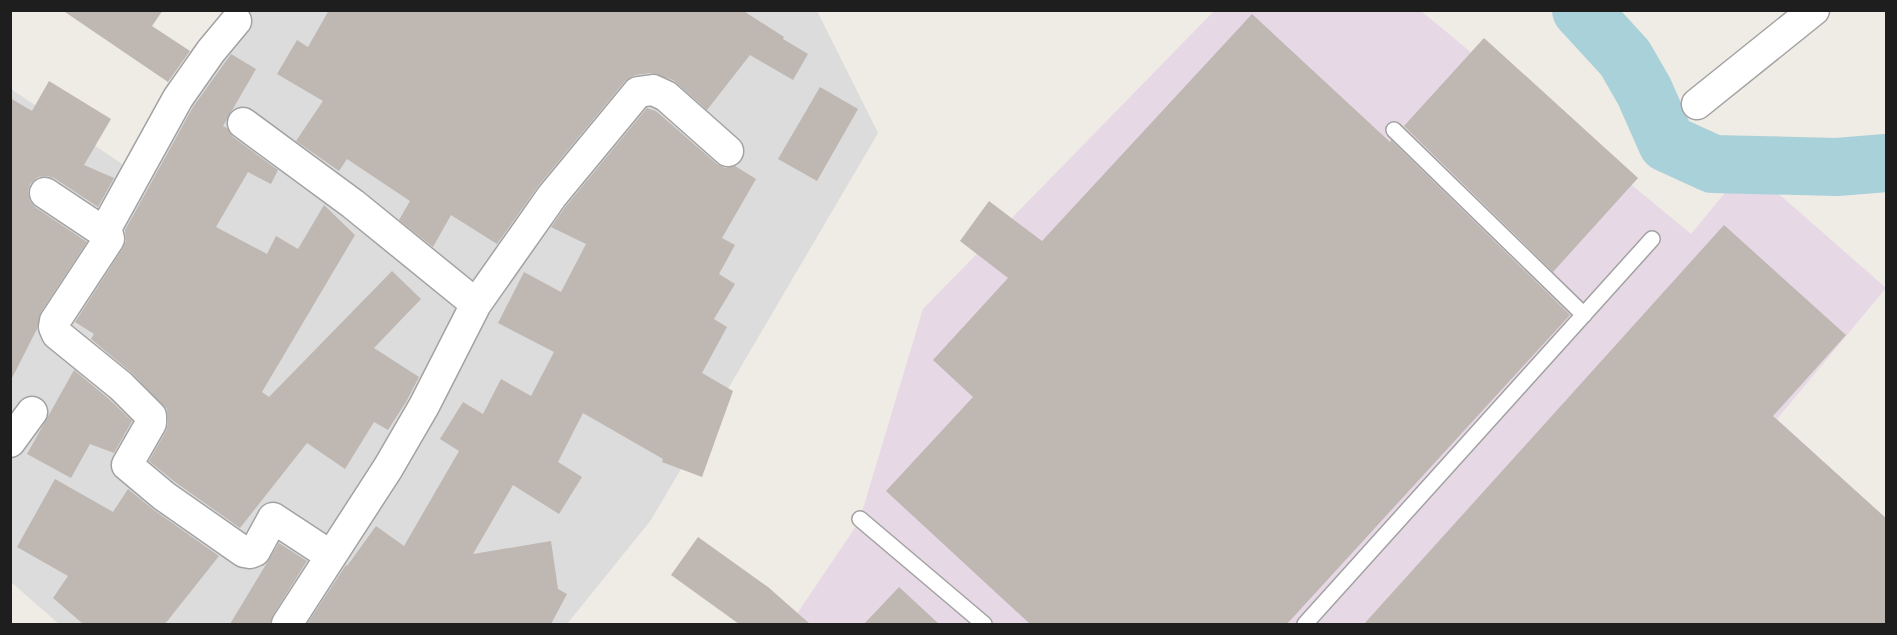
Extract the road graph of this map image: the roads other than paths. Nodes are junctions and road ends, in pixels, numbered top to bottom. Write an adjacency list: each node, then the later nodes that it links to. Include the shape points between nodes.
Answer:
1 (1814, 10): 3 (street)
2 (236, 21): 8 (street, via 178,98)
3 (1697, 104)
4 (243, 123): 10 (street)
5 (1394, 130): 11 (lane)
6 (728, 151): 10 (street, via 666,96 653,90 638,92 552,196)
7 (45, 193): 8 (street)
8 (104, 232): 15 (street, via 109,239 54,327 57,334 151,416 151,423 127,465 244,552 255,551 273,518)
9 (1652, 239): 11 (lane)
10 (476, 304): 15 (street, via 424,406)
11 (1584, 315): 18 (lane)
12 (32, 411): 13 (street)
13 (10, 442)
14 (860, 519): 17 (lane)
15 (331, 556): 16 (street)
16 (287, 624)
17 (984, 624)
18 (1305, 624)

